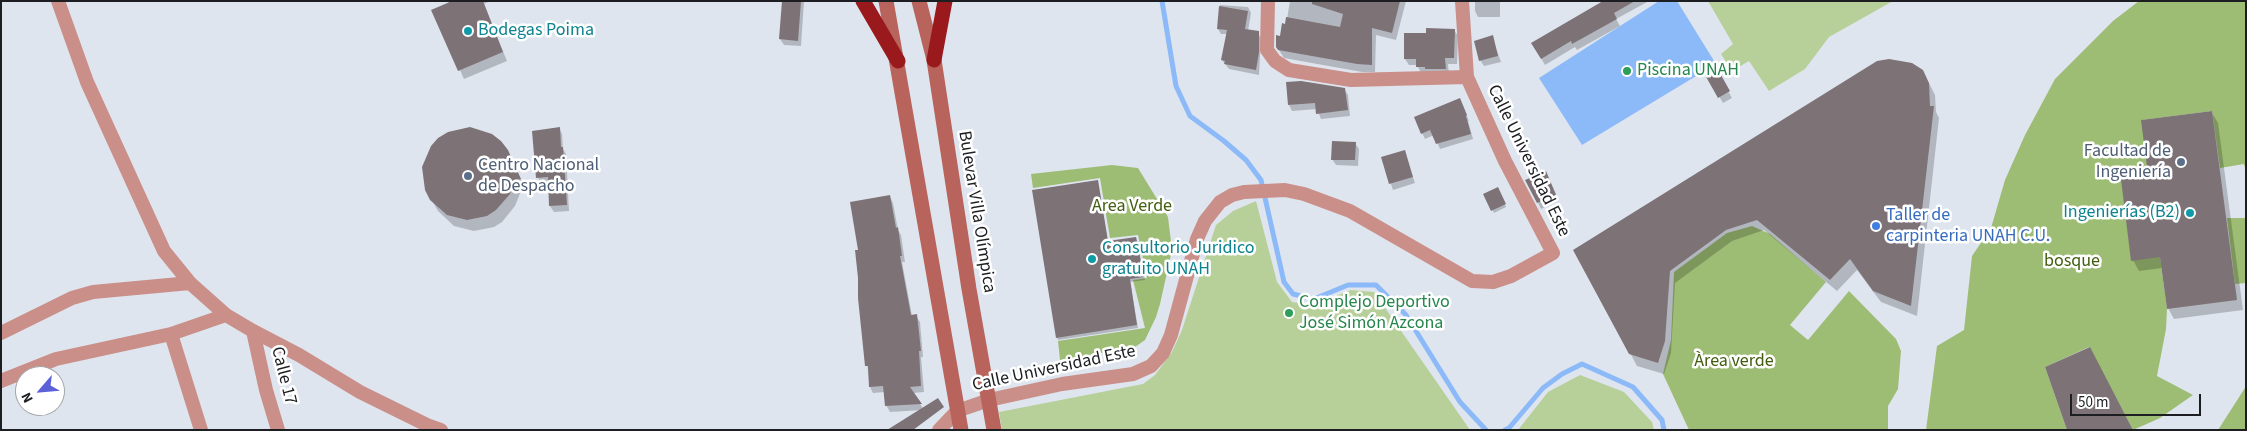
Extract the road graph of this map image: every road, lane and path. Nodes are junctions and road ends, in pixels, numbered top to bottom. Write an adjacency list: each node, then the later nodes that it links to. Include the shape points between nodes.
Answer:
1 (58, 1): 11 (street, via 87,82 164,251)
2 (863, 1): 9 (highway)
3 (886, 1): 9 (main road)
4 (919, 1): 8 (main road, Bulevar Villa Olímpica)
5 (946, 1): 8 (highway)
6 (1268, 1): 10 (street, via 1267,50 1274,61 1289,70 1351,80)
7 (1462, 1): 10 (street, Calle Universidad Este)
8 (934, 60): 17 (main road, Bulevar Villa Olímpica)
9 (898, 62): 18 (main road)
10 (1467, 77): 17 (street, Calle Universidad Este, via 1553,253 1511,276 1493,282 1472,281 1350,212 1304,194 1285,190 1232,195 1220,202 1205,221 1197,238 1171,335 1163,353 1151,366 1133,374 1062,384)
11 (190, 283): 12 (street); 14 (street, via 93,292)
12 (226, 316): 13 (street); 15 (street)
13 (253, 331): 20 (street, Calle 17); 21 (street, via 360,392)
14 (1, 333)
15 (171, 334): 16 (street, via 56,359); 19 (street)
16 (1, 381)
17 (989, 400): 18 (street, Calle Universidad Este); 24 (main road, Bulevar Villa Olímpica)
18 (957, 411): 22 (street); 23 (main road)
19 (201, 430)
20 (278, 430)
21 (441, 430)
22 (939, 430)
23 (961, 430)
24 (994, 430)

